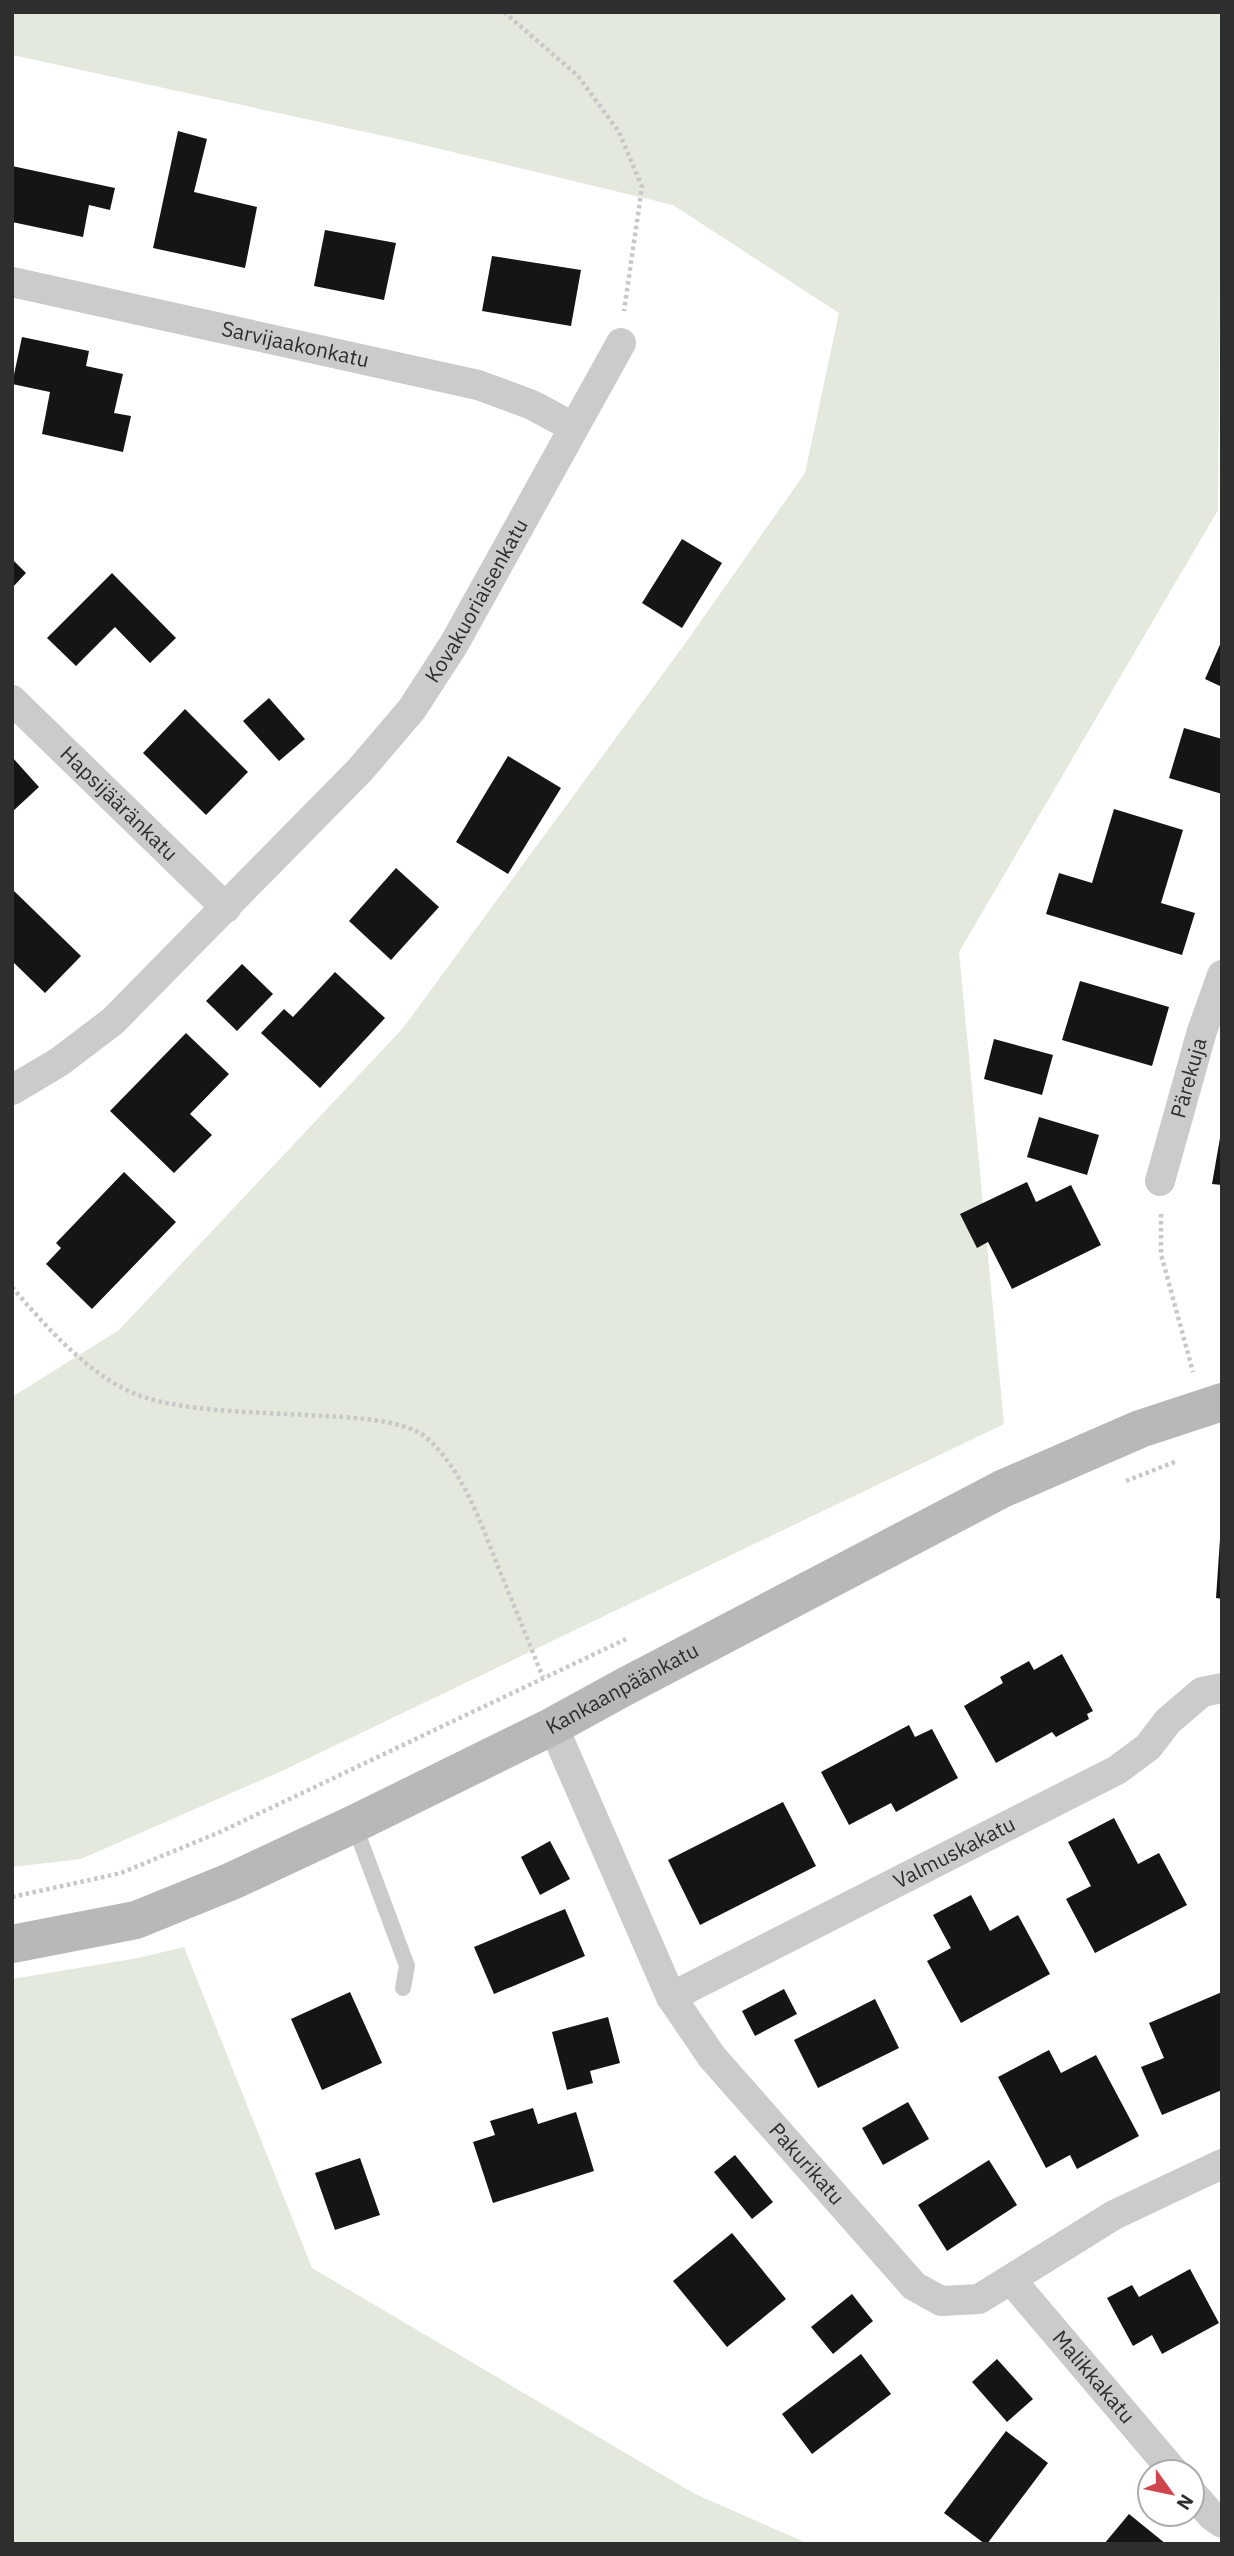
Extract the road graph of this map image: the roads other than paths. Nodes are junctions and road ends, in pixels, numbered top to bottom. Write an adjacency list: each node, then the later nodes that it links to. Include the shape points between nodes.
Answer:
1 (12, 282): 3 (street, Sarvijaakonkatu, via 478,385 532,405)
2 (621, 343): 3 (street, Kovakuoriaisenkatu)
3 (573, 427): 5 (street, Kovakuoriaisenkatu, via 454,644 412,709 360,770)
4 (12, 700): 5 (street, Hapsijääränkatu)
5 (226, 908): 8 (street, Kovakuoriaisenkatu, via 113,1021)
6 (1222, 975): 7 (street, Pärekuja)
7 (1212, 1033): 9 (street, Pärekuja)
8 (12, 1090)
9 (1160, 1181)
10 (1213, 1388): 12 (street, Kankaanpäänkatu, via 1140,1429 1002,1489)
11 (1222, 1688): 16 (street, Valmuskakatu, via 1202,1692 1168,1721 1148,1747 1117,1770)
12 (553, 1726): 13 (street, Kankaanpäänkatu); 16 (street, Pakurikatu)
13 (354, 1824): 14 (street, Kankaanpäänkatu, via 136,1920); 15 (lane, via 407,1966)
14 (12, 1944)
15 (402, 1988)
16 (671, 1997): 18 (street, Pakurikatu, via 712,2057 914,2286 941,2301 954,2301 979,2299)
17 (1222, 2164): 18 (street, Pakurikatu, via 1114,2215)
18 (1012, 2281): 19 (street, Malikkakatu)
19 (1162, 2458)
20 (1206, 2509): 21 (street)
21 (1222, 2523)

